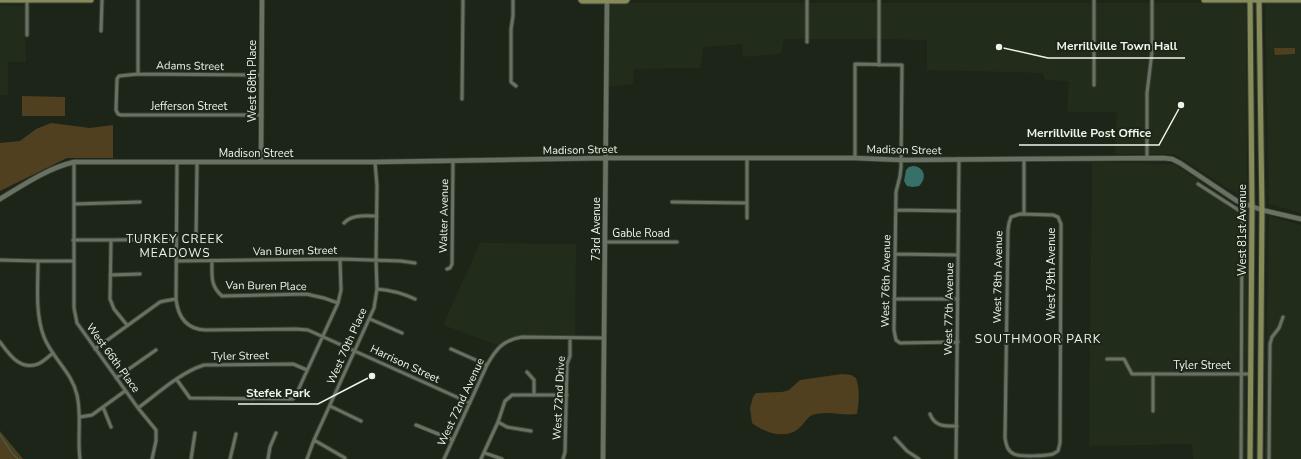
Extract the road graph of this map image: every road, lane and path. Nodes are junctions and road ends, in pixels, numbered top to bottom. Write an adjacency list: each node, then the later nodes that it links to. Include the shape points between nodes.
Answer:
1 (0, 0): 2 (main road)
2 (27, 0): 3 (main road); 21 (street)
3 (91, 0)
4 (102, 0): 20 (street)
5 (138, 0): 24 (street)
6 (262, 0): 25 (street, West 68th Place)
7 (463, 0): 28 (street)
8 (513, 0): 27 (street, via 511,82)
9 (581, 0): 19 (main road)
10 (627, 0): 19 (main road)
11 (808, 0): 22 (street)
12 (878, 0): 23 (street)
13 (1094, 0): 26 (street)
14 (1152, 0): 34 (street, via 1152,52 1147,93)
15 (1204, 0): 16 (main road)
16 (1250, 0): 17 (main road); 50 (main road, West 81st Avenue)
17 (1259, 0): 18 (main road); 52 (main road, West 81st Avenue)
18 (1301, 0)
19 (607, 1): 31 (street, 73rd Avenue)
20 (101, 31)
21 (27, 35)
22 (807, 42)
23 (878, 65): 33 (street, via 855,64); 37 (street, West 76th Avenue, via 902,65)
24 (138, 74): 25 (street, Adams Street); 29 (street, Adams Street, via 119,76 117,79)
25 (261, 75): 30 (street, West 68th Place)
26 (1094, 85)
27 (516, 86)
28 (462, 99)
29 (118, 114): 30 (street, Jefferson Street)
30 (262, 115): 40 (street, West 68th Place)
31 (606, 158): 32 (street, Madison Street); 38 (street, Madison Street); 63 (street, 73rd Avenue)
32 (747, 158): 33 (street, Madison Street); 48 (street)
33 (855, 158): 37 (street, Madison Street)
34 (1147, 158): 36 (street, Madison Street); 44 (street, Madison Street, via 1169,158)
35 (959, 159): 36 (street, Madison Street); 37 (street, Madison Street); 53 (street, West 77th Avenue)
36 (1024, 159): 54 (street)
37 (901, 160): 51 (street, West 76th Avenue)
38 (454, 161): 41 (street, Madison Street); 75 (street, Walter Avenue, via 452,264)
39 (74, 162): 42 (street, Madison Street); 45 (street, Madison Street, via 57,167); 49 (street, West 66th Place)
40 (261, 162): 41 (street, Madison Street); 43 (street, Madison Street)
41 (375, 162): 55 (street, West 70th Place)
42 (177, 163): 43 (street, Madison Street); 59 (street)
43 (197, 163): 60 (street)
44 (1206, 180): 50 (street, via 1232,198); 84 (street, via 1200,185 1242,214)
45 (0, 199)
46 (140, 202): 49 (street)
47 (672, 202): 48 (street)
48 (747, 203): 56 (street)
49 (74, 204): 61 (street, West 66th Place)
50 (1252, 207): 52 (street); 85 (main road, West 81st Avenue)
51 (896, 210): 53 (street); 65 (street, West 76th Avenue)
52 (1262, 210): 57 (street); 95 (main road, West 81st Avenue)
53 (959, 211): 66 (street, West 77th Avenue)
54 (1024, 214): 135 (street, West 78th Avenue, via 1013,216 1008,223 1005,438); 135 (street, West 79th Avenue, via 1049,214 1058,217 1062,228 1060,444 1058,451 1053,454 1021,455 1013,454)
55 (377, 216): 58 (street, via 357,216 348,218); 71 (street, West 70th Place)
56 (746, 218)
57 (1301, 219)
58 (344, 223)
59 (176, 239): 62 (street); 70 (street)
60 (196, 239)
61 (73, 240): 62 (street); 69 (street, West 66th Place)
62 (111, 240): 77 (street)
63 (605, 242): 64 (street, Gable Road); 92 (street, 73rd Avenue)
64 (677, 242)
65 (895, 254): 66 (street); 81 (street, West 76th Avenue)
66 (958, 255): 82 (street, West 77th Avenue)
67 (340, 259): 71 (street, Van Buren Street); 73 (street, Van Buren Street); 83 (street, via 341,290)
68 (0, 260): 72 (street)
69 (73, 260): 72 (street); 98 (street, West 66th Place, via 74,308 77,323)
70 (176, 260): 73 (street, Van Buren Street); 79 (street)
71 (376, 260): 74 (street, Van Buren Street); 78 (street, West 70th Place)
72 (38, 261): 101 (street, via 39,315 44,337)
73 (212, 261): 83 (street, Van Buren Place, via 211,280 222,296 306,294)
74 (415, 263)
75 (447, 269)
76 (140, 274): 77 (street)
77 (110, 276): 88 (street, via 110,299 114,309)
78 (377, 289): 80 (street, via 404,293); 87 (street, West 70th Place)
79 (176, 299): 88 (street, via 160,302); 90 (street, Harrison Street, via 179,312 192,327 205,330 296,329 308,330)
80 (415, 299)
81 (894, 299): 82 (street); 94 (street, West 76th Avenue, via 894,330 896,340 900,343)
82 (958, 299): 94 (street, West 77th Avenue)
83 (338, 303): 90 (street)
84 (1242, 316): 85 (street); 107 (street)
85 (1252, 316): 108 (main road, West 81st Avenue)
86 (1283, 317): 96 (street)
87 (370, 319): 89 (street); 100 (street, West 70th Place)
88 (128, 325): 98 (street)
89 (402, 334)
90 (322, 336): 100 (street, Harrison Street); 104 (street)
91 (570, 338): 92 (street); 103 (street, West 72nd Avenue, via 514,338 500,347); 113 (street, West 72nd Drive)
92 (604, 338): 150 (street, 73rd Avenue)
93 (0, 342): 101 (street, via 22,365 39,364)
94 (958, 342): 124 (street, West 77th Avenue)
95 (1261, 344): 96 (street); 126 (main road, West 81st Avenue)
96 (1270, 344): 128 (street)
97 (452, 348): 103 (street)
98 (95, 349): 109 (street, West 66th Place)
99 (156, 350): 109 (street)
100 (355, 351): 114 (street, Harrison Street); 115 (street, West 70th Place)
101 (53, 353): 120 (street, via 73,382)
102 (1107, 359): 106 (street, Tyler Street, via 1124,359 1132,374)
103 (487, 365): 114 (street, West 72nd Avenue)
104 (307, 370): 110 (street, Tyler Street, via 293,364 204,365 196,367); 110 (street, via 292,399 190,398)
105 (527, 372): 112 (street, via 534,380)
106 (1153, 374): 107 (street, Tyler Street); 118 (street)
107 (1241, 374): 108 (street, Tyler Street); 137 (street)
108 (1251, 374): 138 (main road, West 81st Avenue)
109 (116, 378): 111 (street, West 66th Place)
110 (177, 380): 117 (street, Tyler Street)
111 (125, 390): 116 (street); 117 (street, West 66th Place)
112 (534, 394): 113 (street); 122 (street, via 512,395 505,401)
113 (567, 395): 149 (street, West 72nd Drive)
114 (470, 404): 134 (street, West 72nd Avenue)
115 (330, 406): 121 (street); 133 (street, West 70th Place)
116 (103, 407): 120 (street, via 92,415); 125 (street)
117 (138, 408): 141 (street, West 66th Place, via 156,430)
118 (1153, 411)
119 (930, 414): 124 (street, via 937,424)
120 (80, 417): 140 (street)
121 (361, 421)
122 (498, 422): 127 (street, via 507,427); 136 (street)
123 (416, 425): 134 (street)
124 (957, 426): 152 (street, West 77th Avenue)
125 (111, 427)
126 (1260, 430): 128 (street); 154 (main road, West 81st Avenue)
127 (530, 431)
128 (1269, 431): 155 (street)
129 (195, 433): 142 (street)
130 (276, 433): 144 (street)
131 (236, 434): 143 (street)
132 (896, 438): 151 (street, via 907,451)
133 (314, 440): 139 (street); 145 (street, West 70th Place)
134 (453, 440): 146 (street, West 72nd Avenue)
135 (1009, 450)
136 (485, 453): 147 (street); 148 (street)
137 (1241, 455): 138 (street); 153 (street)
138 (1250, 457)
139 (345, 458)
140 (80, 459)
141 (152, 459)
142 (192, 459)
143 (230, 459)
144 (268, 459)
145 (307, 459)
146 (444, 459)
147 (481, 459)
148 (502, 459)
149 (563, 459)
150 (603, 459)
151 (919, 459)
152 (956, 459)
153 (1241, 459)
154 (1260, 459)
155 (1269, 459)

